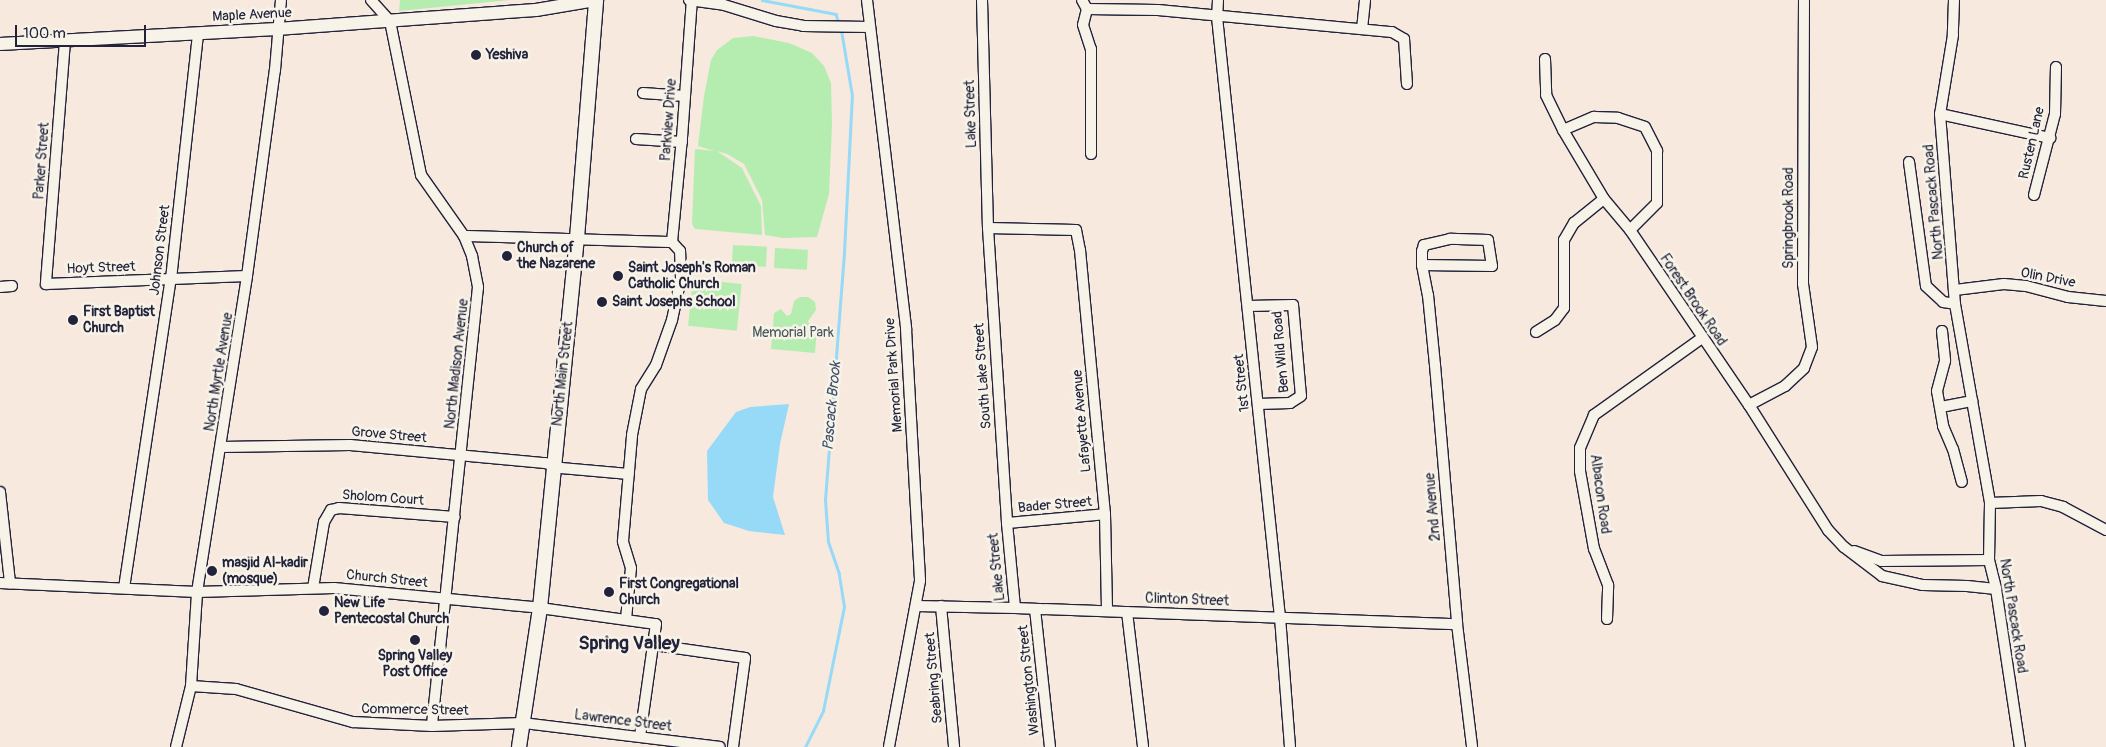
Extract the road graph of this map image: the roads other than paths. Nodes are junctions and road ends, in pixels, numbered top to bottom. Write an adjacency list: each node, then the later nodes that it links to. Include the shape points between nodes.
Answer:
1 (281, 0): 15 (street, North Myrtle Avenue)
2 (371, 0): 13 (street)
3 (595, 0): 13 (street, Maple Avenue, via 536,10); 37 (main road, North Main Street)
4 (690, 0): 14 (street, via 724,4 803,26); 24 (street, Parkview Drive)
5 (867, 0): 14 (street, Memorial Park Drive)
6 (982, 0): 34 (street, Lake Street)
7 (1218, 0): 12 (street, 1st Street)
8 (1365, 0): 16 (street)
9 (1804, 0): 54 (street, Springbrook Road, via 1803,284 1812,347 1804,368 1784,386)
10 (1954, 0): 25 (street, North Pascack Road, via 1953,35)
11 (1085, 4): 12 (street); 30 (street, via 1083,26 1091,49)
12 (1217, 17): 16 (street); 48 (street, 1st Street)
13 (390, 21): 15 (street, Maple Avenue); 36 (street, North Madison Avenue, via 421,175)
14 (870, 27): 75 (street, Memorial Park Drive, via 906,329 919,551 920,581)
15 (277, 29): 17 (street, Maple Avenue); 40 (street, North Myrtle Avenue, via 275,70)
16 (1362, 29): 22 (street, via 1392,32 1404,39)
17 (198, 34): 18 (street, Maple Avenue); 41 (street, Johnson Street)
18 (65, 41): 19 (street, Maple Avenue); 42 (street, Parker Street)
19 (0, 44)
20 (1545, 59): 26 (street, Forest Brook Road, via 1546,95)
21 (2056, 67): 28 (street, Rusten Lane, via 2055,114)
22 (1407, 84)
23 (643, 93): 24 (street)
24 (685, 96): 29 (street, Parkview Drive)
25 (1940, 114): 28 (street); 45 (street, North Pascack Road)
26 (1563, 130): 33 (street, Forest Brook Road); 35 (street, via 1594,117 1618,118 1645,127 1656,151 1656,203)
27 (636, 138): 29 (street)
28 (2050, 138): 32 (street, Rusten Lane)
29 (682, 142): 38 (street, Parkview Drive)
30 (1091, 154)
31 (1909, 162): 47 (street, via 1926,286 1943,302)
32 (2034, 195)
33 (1604, 199): 35 (street, Forest Brook Road); 50 (street, via 1574,223 1564,240 1564,308 1554,320)
34 (988, 228): 63 (street, Lafayette Avenue, via 1076,230); 65 (street, South Lake Street)
35 (1630, 230): 51 (street, Forest Brook Road)
36 (464, 236): 37 (street); 57 (street, North Madison Avenue, via 472,256 478,296)
37 (577, 238): 38 (street); 58 (main road, North Main Street)
38 (672, 242): 59 (street, via 680,252 681,278 672,320 656,365 640,389)
39 (1422, 265): 39 (street, 2nd Avenue, via 1492,266 1488,240 1450,238 1424,245); 85 (street, 2nd Avenue, via 1435,365)
40 (247, 276): 41 (street, Hoyt Street); 56 (street, North Myrtle Avenue)
41 (171, 279): 42 (street, Hoyt Street); 70 (street, Johnson Street)
42 (46, 284)
43 (12, 286): 44 (street)
44 (0, 287)
45 (1955, 290): 46 (street, Olin Drive, via 2004,284); 47 (street, North Pascack Road)
46 (2106, 303)
47 (1955, 304): 52 (street, North Pascack Road)
48 (1248, 306): 53 (street, 1st Street); 53 (street, Ben Wild Road, via 1293,305 1301,396 1290,403)
49 (1942, 331): 55 (street, via 1945,361 1937,391)
50 (1536, 332)
51 (1702, 338): 54 (street, Forest Brook Road); 84 (street, Albacon Road, via 1594,415 1580,448 1580,471 1594,549 1608,585)
52 (1972, 401): 55 (street); 62 (street, North Pascack Road)
53 (1258, 404): 82 (street, 1st Street)
54 (1749, 405): 67 (street, Forest Brook Road, via 1828,530)
55 (1941, 407): 60 (street, via 1943,426)
56 (221, 447): 57 (street, Grove Street, via 350,445); 73 (street, North Myrtle Avenue)
57 (461, 456): 58 (street, Grove Street); 64 (street, North Madison Avenue)
58 (554, 466): 59 (street, Grove Street); 77 (main road, North Main Street)
59 (629, 474): 83 (street, via 623,541 631,568)
60 (1962, 482)
61 (0, 492): 69 (street)
62 (1990, 503): 66 (street, via 2041,501 2063,507); 68 (street, North Pascack Road)
63 (1105, 514): 65 (street, Bader Street); 80 (street, Lafayette Avenue)
64 (454, 517): 71 (street, Sholom Court, via 332,510 324,522); 74 (street, North Madison Avenue)
65 (1007, 523): 78 (street, Lake Street)
66 (2106, 530)
67 (1844, 547): 68 (street, Forest Brook Road, via 1881,560); 72 (street, Forest Brook Road, via 1882,576 1923,585)
68 (1989, 560): 72 (street, North Pascack Road)
69 (5, 583): 70 (street, Church Street)
70 (124, 588): 73 (street, Church Street)
71 (313, 588): 73 (street, Church Street); 74 (street, Church Street)
72 (1996, 589): 101 (street, North Pascack Road)
73 (197, 592): 87 (street, North Myrtle Avenue)
74 (446, 599): 77 (street, Church Street); 89 (street, North Madison Avenue)
75 (916, 606): 76 (street, Clinton Street); 91 (street, Memorial Park Drive)
76 (940, 606): 78 (street, Clinton Street); 96 (street, Seabring Street)
77 (540, 608): 83 (street, Church Street); 88 (main road, North Main Street)
78 (1015, 608): 79 (street, Clinton Street)
79 (1035, 609): 80 (street, Clinton Street); 97 (street, Washington Street)
80 (1107, 611): 81 (street, Clinton Street)
81 (1126, 612): 82 (street, Clinton Street); 98 (street)
82 (1280, 617): 85 (street, Clinton Street); 99 (street, 1st Street)
83 (626, 619): 86 (street, Church Street, via 656,624)
84 (1608, 619)
85 (1457, 624): 100 (street, 2nd Avenue)
86 (654, 645): 90 (street); 95 (street, via 745,658)
87 (191, 686): 89 (street, Commerce Street, via 236,689 353,722); 92 (street, North Myrtle Avenue)
88 (523, 723): 89 (street, Commerce Street); 90 (street, Lawrence Street); 93 (main road, North Main Street)
89 (432, 726)
90 (640, 736): 94 (street, Lawrence Street)
91 (892, 745)
92 (176, 747)
93 (519, 747)
94 (720, 747)
95 (733, 747)
96 (954, 747)
97 (1050, 747)
98 (1143, 747)
99 (1290, 747)
100 (1472, 747)
101 (2020, 747)

